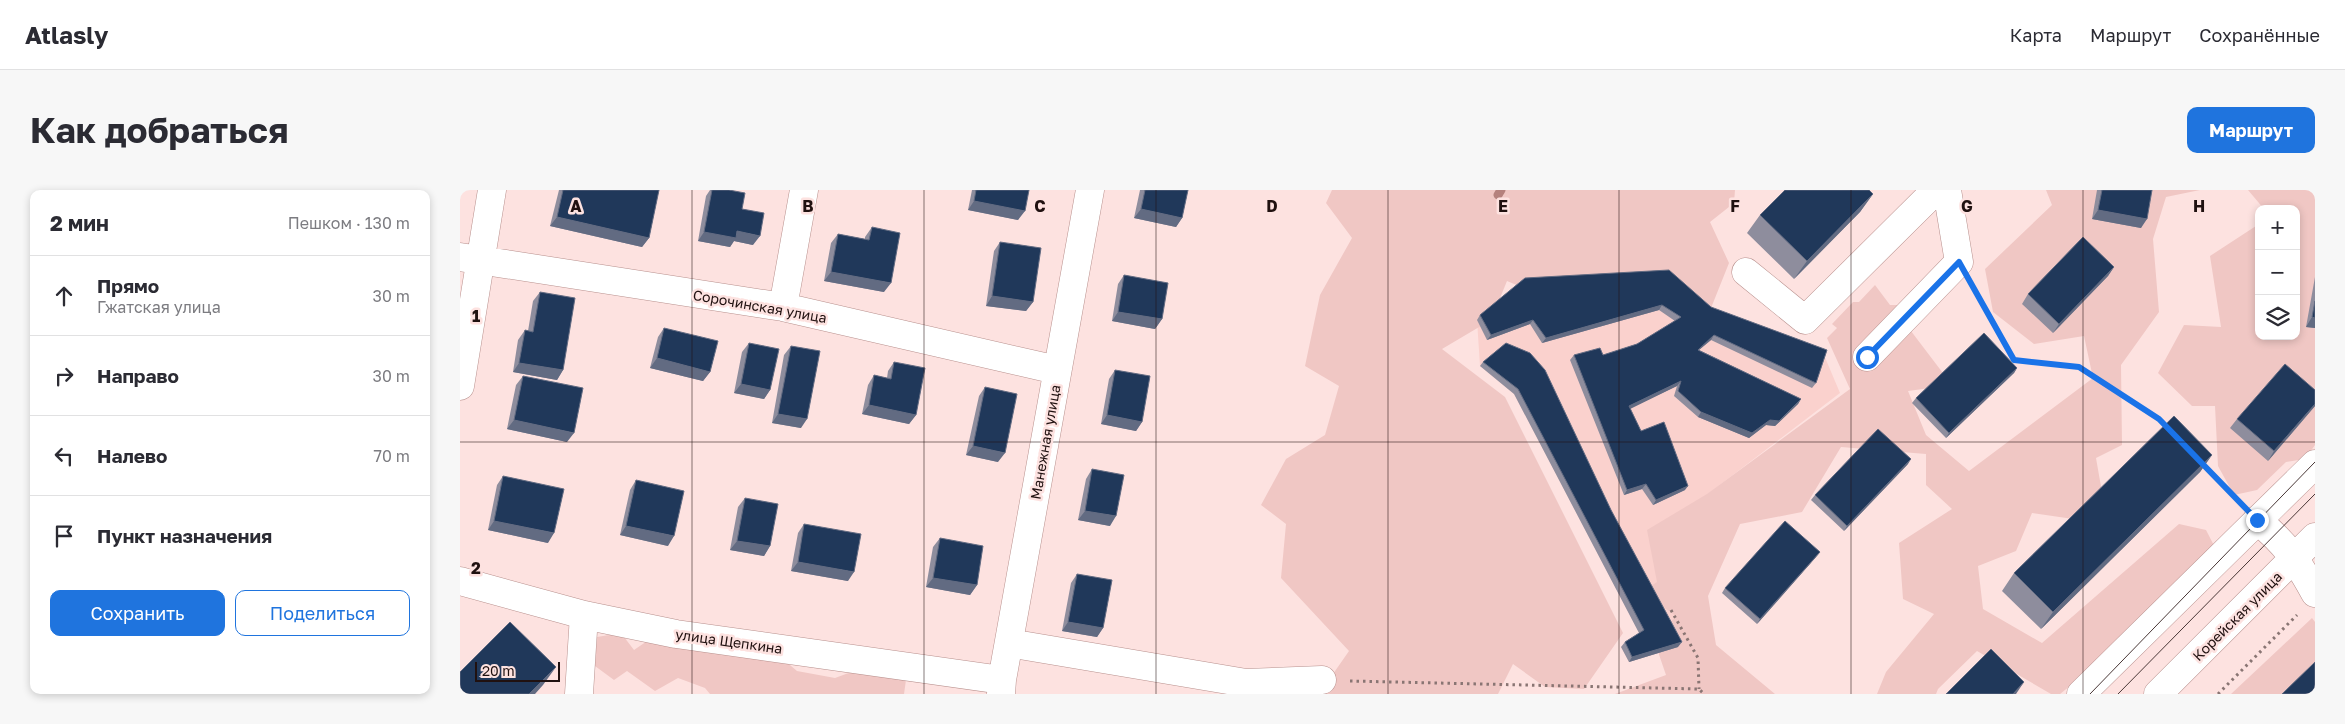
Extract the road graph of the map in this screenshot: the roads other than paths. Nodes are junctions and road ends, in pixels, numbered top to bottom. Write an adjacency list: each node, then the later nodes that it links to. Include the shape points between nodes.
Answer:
1 (492, 190): 6 (street)
2 (804, 190): 8 (street)
3 (1090, 190): 10 (street, Манежная улица)
4 (1936, 190): 7 (street, via 1805,320)
5 (1946, 190): 9 (street, via 1959,262)
6 (470, 260): 8 (street, Сорочинская улица); 11 (street)
7 (1746, 272)
8 (783, 307): 10 (street, Сорочинская улица)
9 (1867, 357)
10 (1057, 370): 19 (street, Манежная улица)
11 (460, 386)
12 (2315, 464): 13 (street)
13 (2257, 520): 15 (street); 23 (street)
14 (2315, 537): 15 (street, Корейская улица)
15 (2295, 557): 17 (street); 24 (street, Корейская улица)
16 (460, 581): 18 (street, улица Щепкина)
17 (2308, 602)
18 (584, 614): 21 (street, улица Щепкина, via 676,634); 22 (street)
19 (1009, 643): 20 (street, via 1246,683); 21 (street, Манежная улица)
20 (1322, 680)
21 (1002, 687)
22 (579, 694)
23 (2081, 694)
24 (2158, 694)

